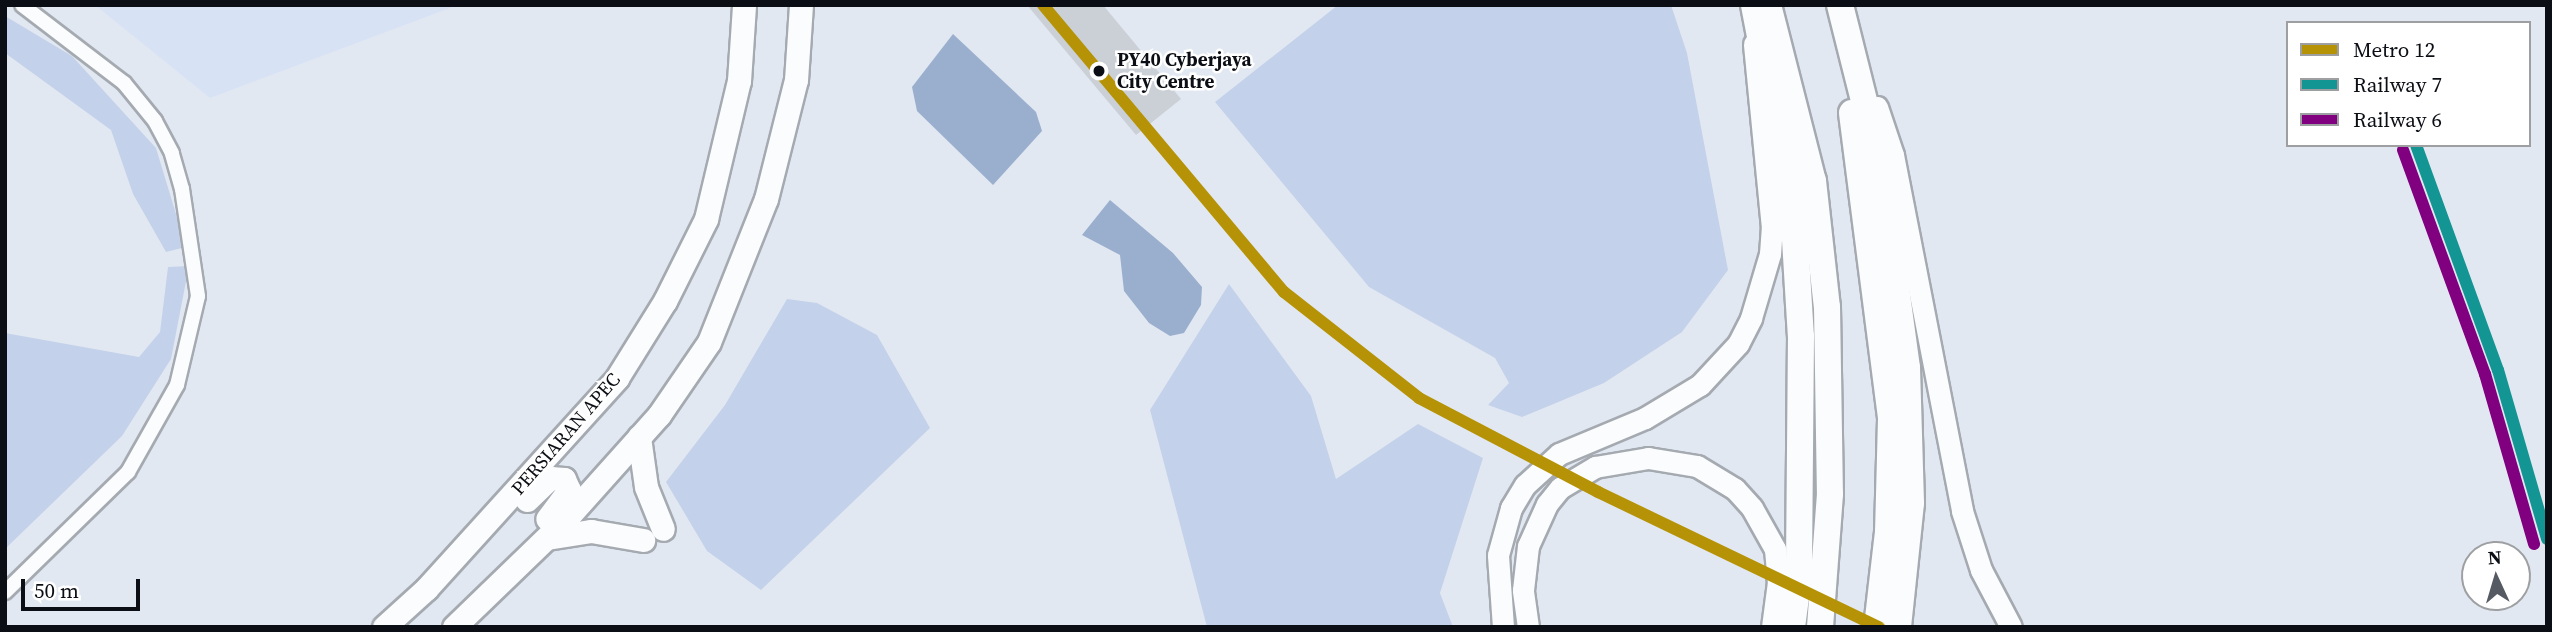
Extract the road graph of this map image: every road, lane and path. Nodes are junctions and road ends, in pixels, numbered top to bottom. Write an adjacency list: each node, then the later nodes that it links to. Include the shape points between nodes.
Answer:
1 (22, 5): 10 (street, via 124,83 155,121 182,189 198,296 177,385 128,472)
2 (744, 5): 9 (main road, PERSIARAN APEC, via 739,81 706,219 665,301 617,378)
3 (801, 5): 7 (main road, via 796,80 744,260 709,342)
4 (1828, 5): 19 (highway, via 1852,106 1891,419 1888,531)
5 (1842, 5): 12 (street, via 1893,155 1962,511 1981,570); 20 (highway, via 1878,156 1908,368 1911,503)
6 (1759, 9): 14 (street, via 1754,83 1772,228 1770,254 1751,317 1738,344 1700,385 1645,418 1559,454 1525,485 1511,508 1498,555); 17 (highway, via 1793,207 1801,336 1799,575); 18 (highway, via 1813,181 1828,307 1830,494)
7 (639, 437): 8 (main road); 8 (main road, via 653,534 591,531)
8 (547, 538): 11 (main road)
9 (426, 589): 11 (main road, via 453,575 550,478 564,479 569,489 561,504 476,594); 13 (main road, PERSIARAN APEC)
10 (5, 593)
11 (459, 621)
12 (2011, 625)
13 (384, 627)
14 (1503, 627)
15 (1528, 627): 16 (street, via 1526,556 1547,504 1560,488 1595,467 1648,458 1697,466 1735,489 1752,508 1775,549 1779,582)
16 (1772, 627)
17 (1792, 627)
18 (1820, 627)
19 (1877, 627)
20 (1898, 627)

